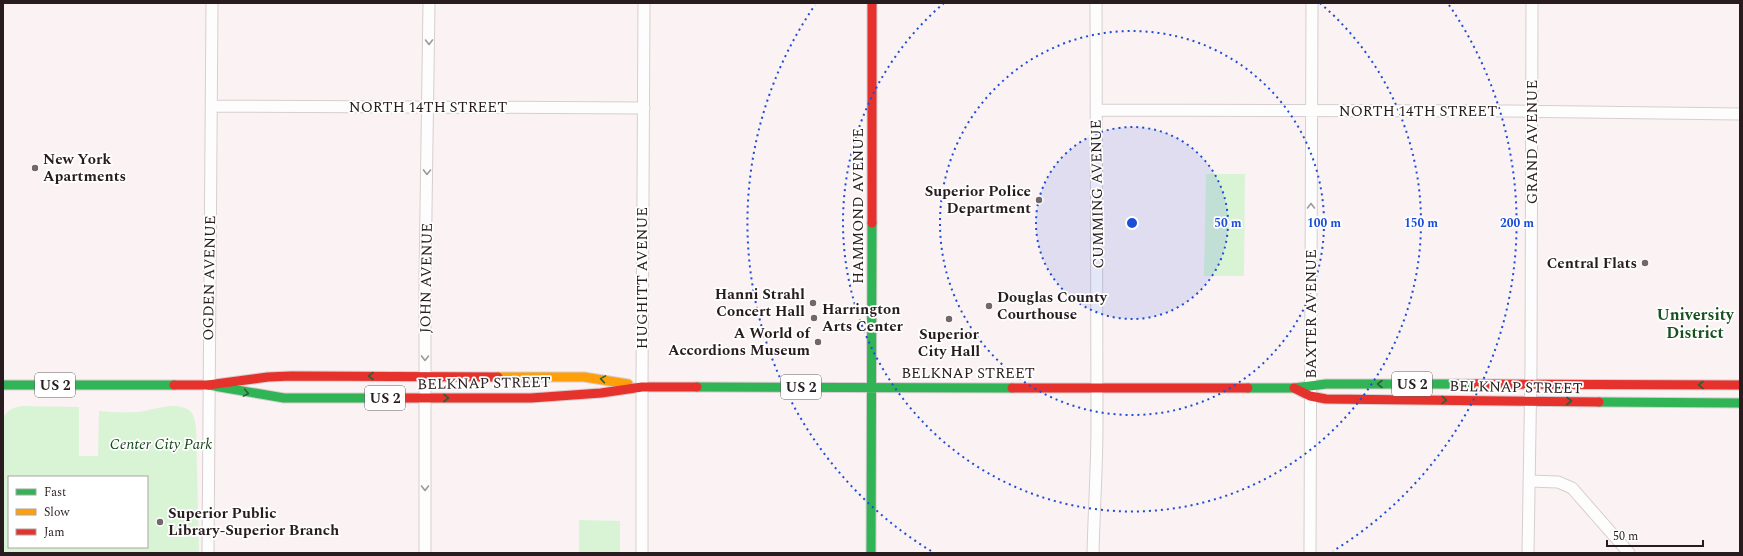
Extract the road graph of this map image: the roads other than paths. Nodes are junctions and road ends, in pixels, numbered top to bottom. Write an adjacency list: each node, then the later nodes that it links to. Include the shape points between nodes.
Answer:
1 (212, 3): 8 (street, OGDEN AVENUE)
2 (429, 3): 9 (street, JOHN AVENUE, one-way to 9)
3 (644, 3): 10 (street, HUGHITT AVENUE)
4 (872, 3): 21 (main road, HAMMOND AVENUE)
5 (1096, 3): 11 (street, CUMMING AVENUE)
6 (1312, 3): 12 (street, BAXTER AVENUE)
7 (1532, 3): 13 (street, GRAND AVENUE)
8 (212, 106): 9 (street, NORTH 14TH STREET); 18 (street, OGDEN AVENUE)
9 (429, 106): 10 (street, NORTH 14TH STREET); 15 (street, JOHN AVENUE, one-way to 15)
10 (644, 108): 20 (street, HUGHITT AVENUE)
11 (1096, 110): 12 (street, NORTH 14TH STREET); 22 (street, CUMMING AVENUE)
12 (1312, 111): 13 (street, NORTH 14TH STREET); 23 (street, BAXTER AVENUE, one-way to 12)
13 (1532, 112): 14 (street, NORTH 14TH STREET); 16 (street, GRAND AVENUE)
14 (1740, 114)
15 (424, 376): 18 (main road, BELKNAP STREET / US 2, one-way to 18, via 278,376); 20 (main road, BELKNAP STREET / US 2, one-way to 15, via 584,377); 24 (street, JOHN AVENUE)
16 (1530, 384): 19 (main road, BELKNAP STREET / US 2, one-way to 16); 23 (main road, BELKNAP STREET / US 2, one-way to 23); 25 (street, GRAND AVENUE)
17 (3, 385): 18 (main road, BELKNAP STREET / US 2)
18 (208, 385): 24 (main road, BELKNAP STREET / US 2, one-way to 24, via 284,398); 28 (street, OGDEN AVENUE)
19 (1740, 385)
20 (642, 387): 21 (main road, BELKNAP STREET / US 2); 24 (main road, BELKNAP STREET / US 2, one-way to 20, via 543,398); 30 (street, HUGHITT AVENUE)
21 (871, 387): 22 (main road, BELKNAP STREET / US 2); 31 (main road, HAMMOND AVENUE)
22 (1098, 388): 23 (main road, BELKNAP STREET / US 2); 32 (street, CUMMING AVENUE)
23 (1310, 390): 25 (main road, BELKNAP STREET / US 2, one-way to 25, via 1326,399); 33 (street, BAXTER AVENUE)
24 (424, 398): 29 (street, JOHN AVENUE, one-way to 29)
25 (1530, 401): 26 (main road, BELKNAP STREET / US 2, one-way to 26); 27 (street, GRAND AVENUE)
26 (1740, 403)
27 (1530, 481): 34 (street, GRAND AVENUE); 35 (street, via 1556,482 1572,488)
28 (208, 553)
29 (425, 553)
30 (642, 553)
31 (871, 553)
32 (1094, 553)
33 (1310, 553)
34 (1528, 553)
35 (1629, 553)

